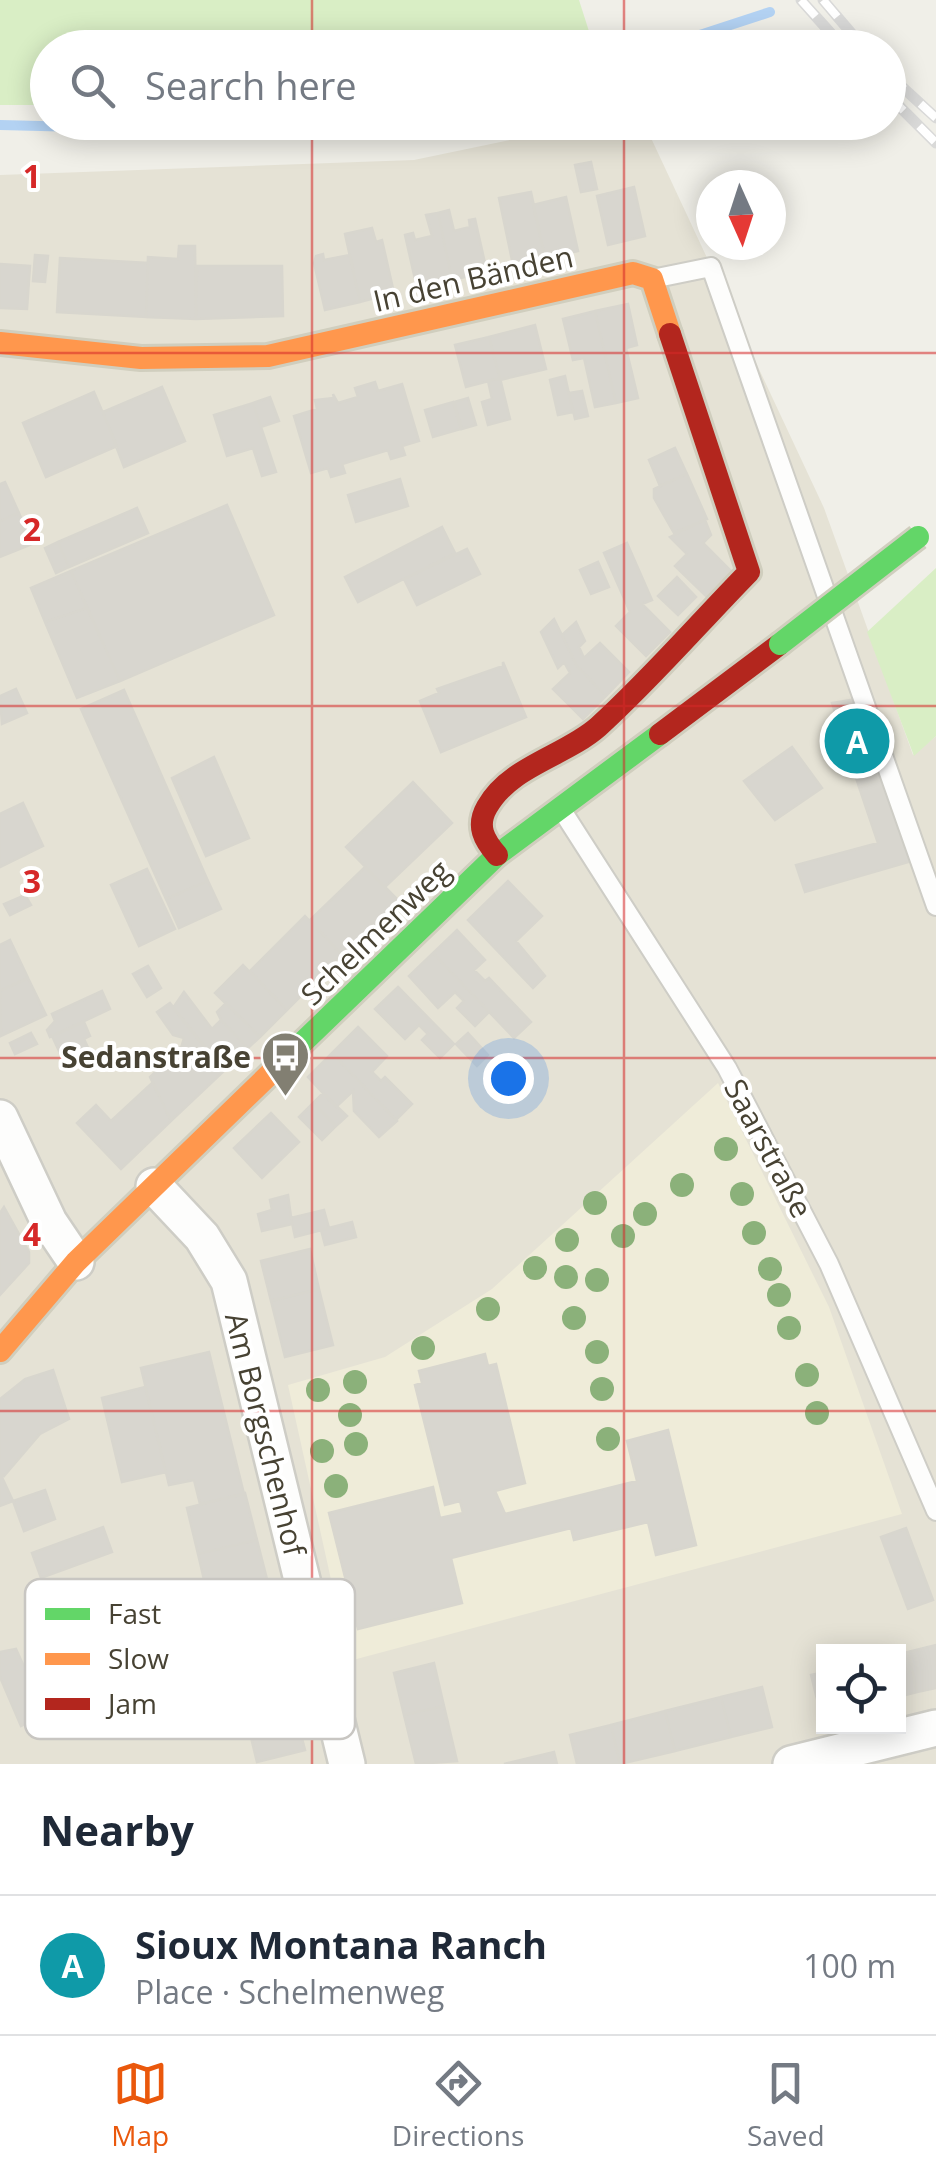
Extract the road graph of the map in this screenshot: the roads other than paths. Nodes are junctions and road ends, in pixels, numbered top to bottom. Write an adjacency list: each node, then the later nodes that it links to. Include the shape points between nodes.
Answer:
1 (652, 279): 2 (street, In den Bänden, via 633,273 268,356 141,358); 5 (street, via 749,572 596,729 505,782 482,824 482,836); 6 (lane, via 711,267)
2 (0, 343)
3 (936, 516): 4 (street, Schelmenweg, bridge, via 918,538)
4 (560, 808): 5 (street, Schelmenweg); 11 (lane, Saarstraße, via 727,1068 829,1264)
5 (497, 856): 8 (street, Schelmenweg)
6 (936, 906)
7 (0, 1118): 9 (street, via 49,1222)
8 (154, 1186): 9 (street, Schelmenweg); 12 (street, Am Borgschenhof, via 202,1237 230,1281)
9 (76, 1262): 10 (street, Schelmenweg)
10 (0, 1351)
11 (936, 1511)
12 (302, 1579)
13 (936, 1728): 16 (street)
14 (341, 1739): 15 (street, Am Borgschenhof)
15 (347, 1764)
16 (791, 1764)

